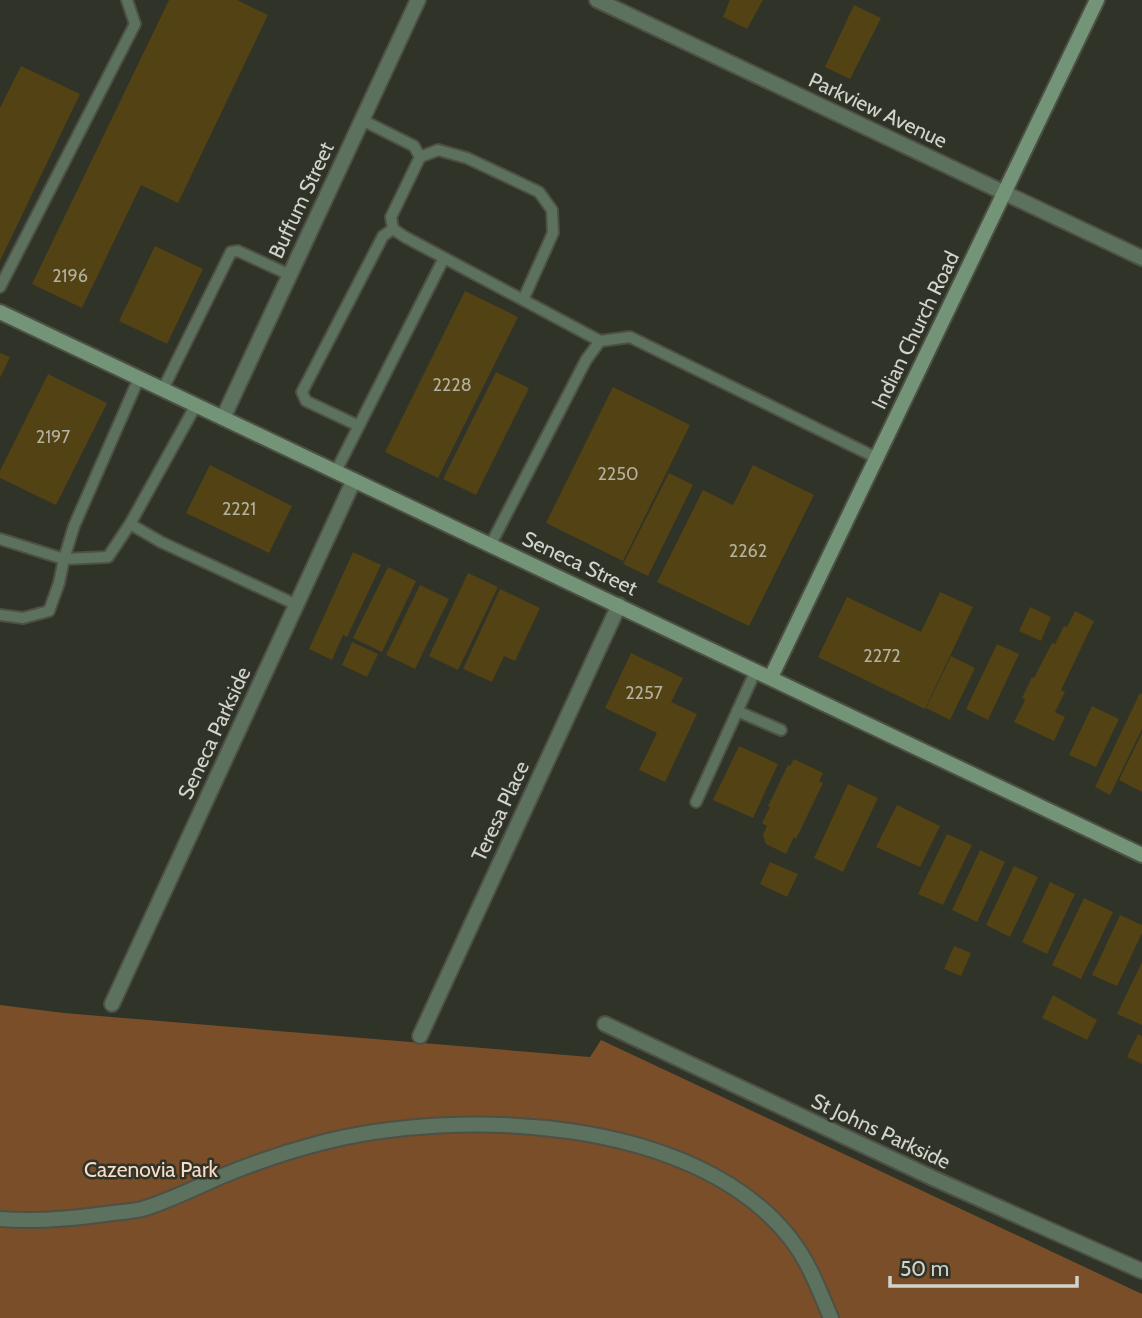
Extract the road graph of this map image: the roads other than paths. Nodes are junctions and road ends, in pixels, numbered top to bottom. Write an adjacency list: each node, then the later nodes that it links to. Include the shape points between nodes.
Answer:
1 (128, 0): 12 (lane, via 135,24)
2 (418, 0): 5 (street, Buffum Street)
3 (597, 0): 7 (street, Parkview Avenue)
4 (1097, 0): 7 (main road, Indian Church Road)
5 (362, 120): 6 (lane, via 414,146); 11 (street, Buffum Street)
6 (420, 157): 8 (lane, via 391,217); 13 (lane, via 438,150 467,158 539,192 552,210 553,233)
7 (1005, 192): 10 (street, Parkview Avenue); 21 (main road, Indian Church Road)
8 (393, 229): 9 (lane); 20 (lane, via 383,236 302,392 306,401)
9 (444, 258): 13 (lane); 20 (lane)
10 (1142, 258)
11 (289, 275): 17 (lane, via 238,251 231,252); 19 (street, Buffum Street)
12 (0, 287)
13 (523, 300): 15 (lane)
14 (0, 312): 16 (main road, Seneca Street)
15 (600, 341): 21 (lane, via 630,337); 26 (lane)
16 (139, 378): 17 (main road, Seneca Street); 27 (lane)
17 (163, 389): 18 (main road, Seneca Street)
18 (196, 405): 19 (main road, Seneca Street); 24 (lane)
19 (223, 418): 22 (main road, Seneca Street)
20 (359, 426): 22 (lane)
21 (877, 458): 32 (main road, Indian Church Road)
22 (336, 471): 23 (main road, Seneca Street)
23 (354, 480): 26 (main road, Seneca Street); 28 (street, Seneca Parkside)
24 (130, 524): 27 (lane, via 108,557); 28 (lane)
25 (0, 539): 27 (lane)
26 (491, 544): 29 (main road, Seneca Street)
27 (64, 559): 30 (lane, via 49,611 23,618)
28 (297, 605): 37 (street, Seneca Parkside)
29 (619, 605): 31 (main road, Seneca Street); 39 (street, Teresa Place)
30 (0, 615)
31 (755, 670): 32 (main road, Seneca Street); 33 (lane)
32 (771, 677): 36 (main road, Seneca Street)
33 (737, 711): 34 (lane); 35 (lane)
34 (782, 730)
35 (696, 802)
36 (1142, 855)
37 (112, 1004)
38 (605, 1024): 41 (street, St Johns Parkside)
39 (420, 1036)
40 (0, 1219): 42 (street, via 32,1222 140,1209 269,1158 377,1133 477,1124 607,1136 732,1185 764,1211 790,1238 811,1270)
41 (1142, 1271)
42 (831, 1318)

